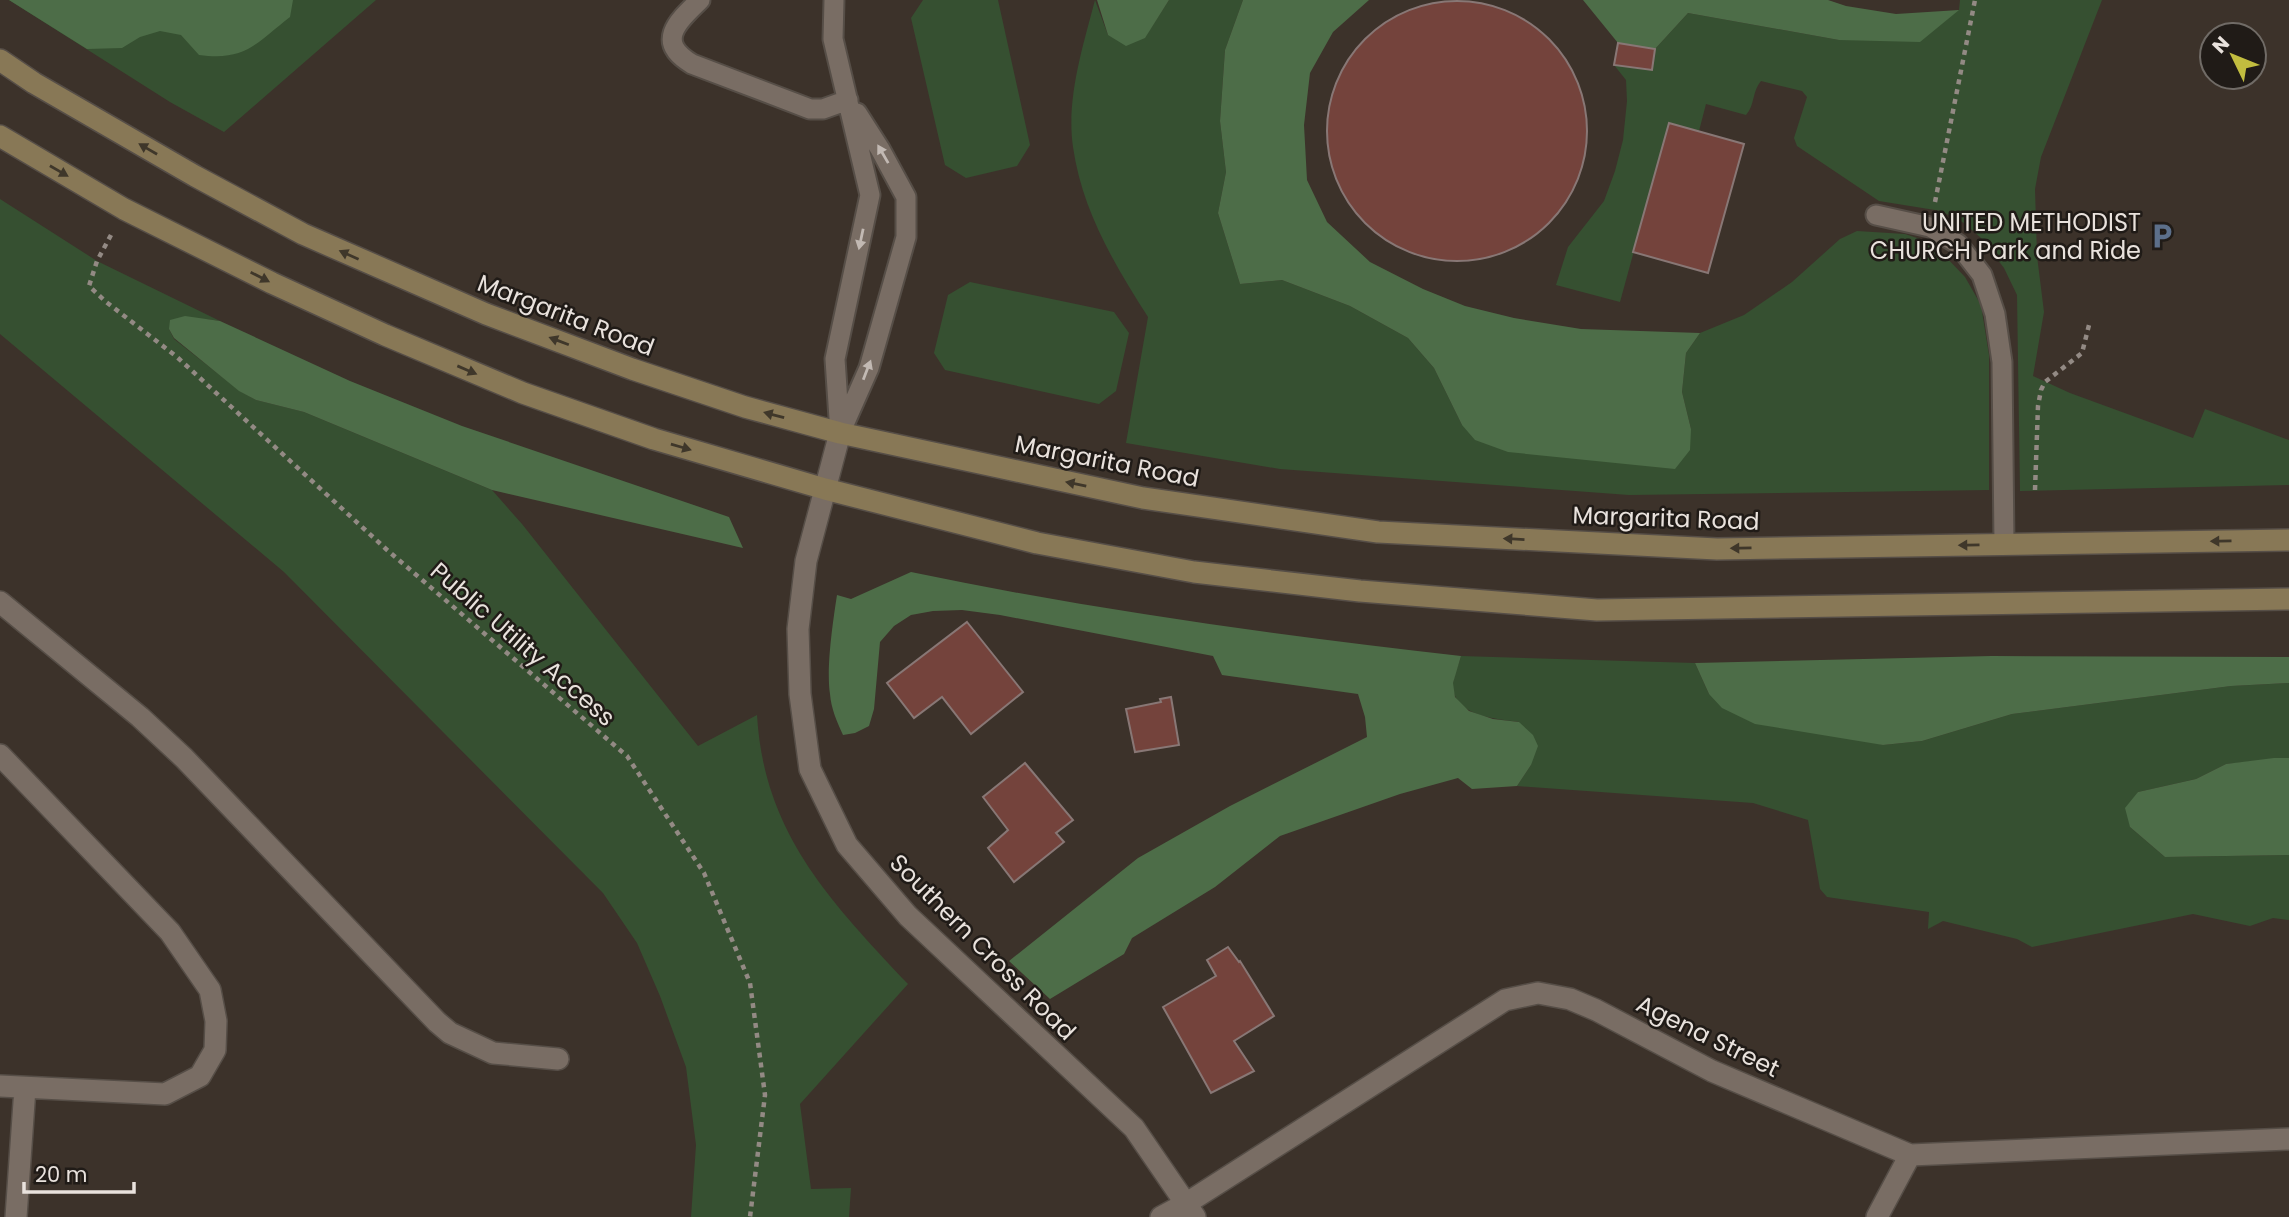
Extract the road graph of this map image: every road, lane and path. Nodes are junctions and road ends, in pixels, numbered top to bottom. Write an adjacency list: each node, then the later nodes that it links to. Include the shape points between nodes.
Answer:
1 (699, 0): 5 (lane, via 673,30 671,43 677,55 810,109)
2 (834, 0): 5 (lane, via 833,39)
3 (1975, 0): 9 (path)
4 (0, 60): 11 (main road, Margarita Road, one-way to 4, via 632,369 405,280 303,234 195,176)
5 (848, 100): 11 (lane, one-way to 11, via 870,195 835,359); 11 (lane, one-way to 5, via 869,368 906,237 906,197)
6 (0, 136): 7 (main road, one-way to 7)
7 (124, 209): 12 (main road, one-way to 12, via 272,283 523,393 654,439); 26 (path, Public Utility Access, via 89,286 177,357 386,550 627,756 704,873 750,983 764,1083)
8 (1876, 215): 9 (lane)
9 (1930, 227): 15 (lane, via 1958,244 1982,275 1995,314 2002,362)
10 (2089, 326): 13 (path, via 2082,353 2040,390)
11 (840, 433): 12 (street, Southern Cross Road); 15 (main road, Margarita Road, one-way to 11, via 1717,549 1378,532 1143,498)
12 (825, 489): 16 (main road, via 1037,543 1194,572 1597,610); 24 (street, Southern Cross Road, via 806,561 799,615 800,694 810,769 846,845 908,916 1134,1128)
13 (2035, 499)
14 (2289, 540): 15 (main road, Margarita Road, one-way to 15)
15 (2004, 544)
16 (2289, 599)
17 (0, 602): 19 (street, via 184,758 450,1033 493,1053)
18 (0, 755): 21 (street, via 170,932 211,990 216,1021 215,1050 200,1076 165,1094)
19 (558, 1059)
20 (0, 1086): 21 (street)
21 (25, 1088): 25 (street)
22 (2289, 1139): 23 (street, Agena Street)
23 (1910, 1154): 24 (street, Agena Street, via 1712,1071 1596,1010 1538,993 1505,1000); 28 (street)
24 (1191, 1210): 27 (street, Agena Street)
25 (16, 1217)
26 (750, 1217)
27 (1161, 1217)
28 (1877, 1217)

